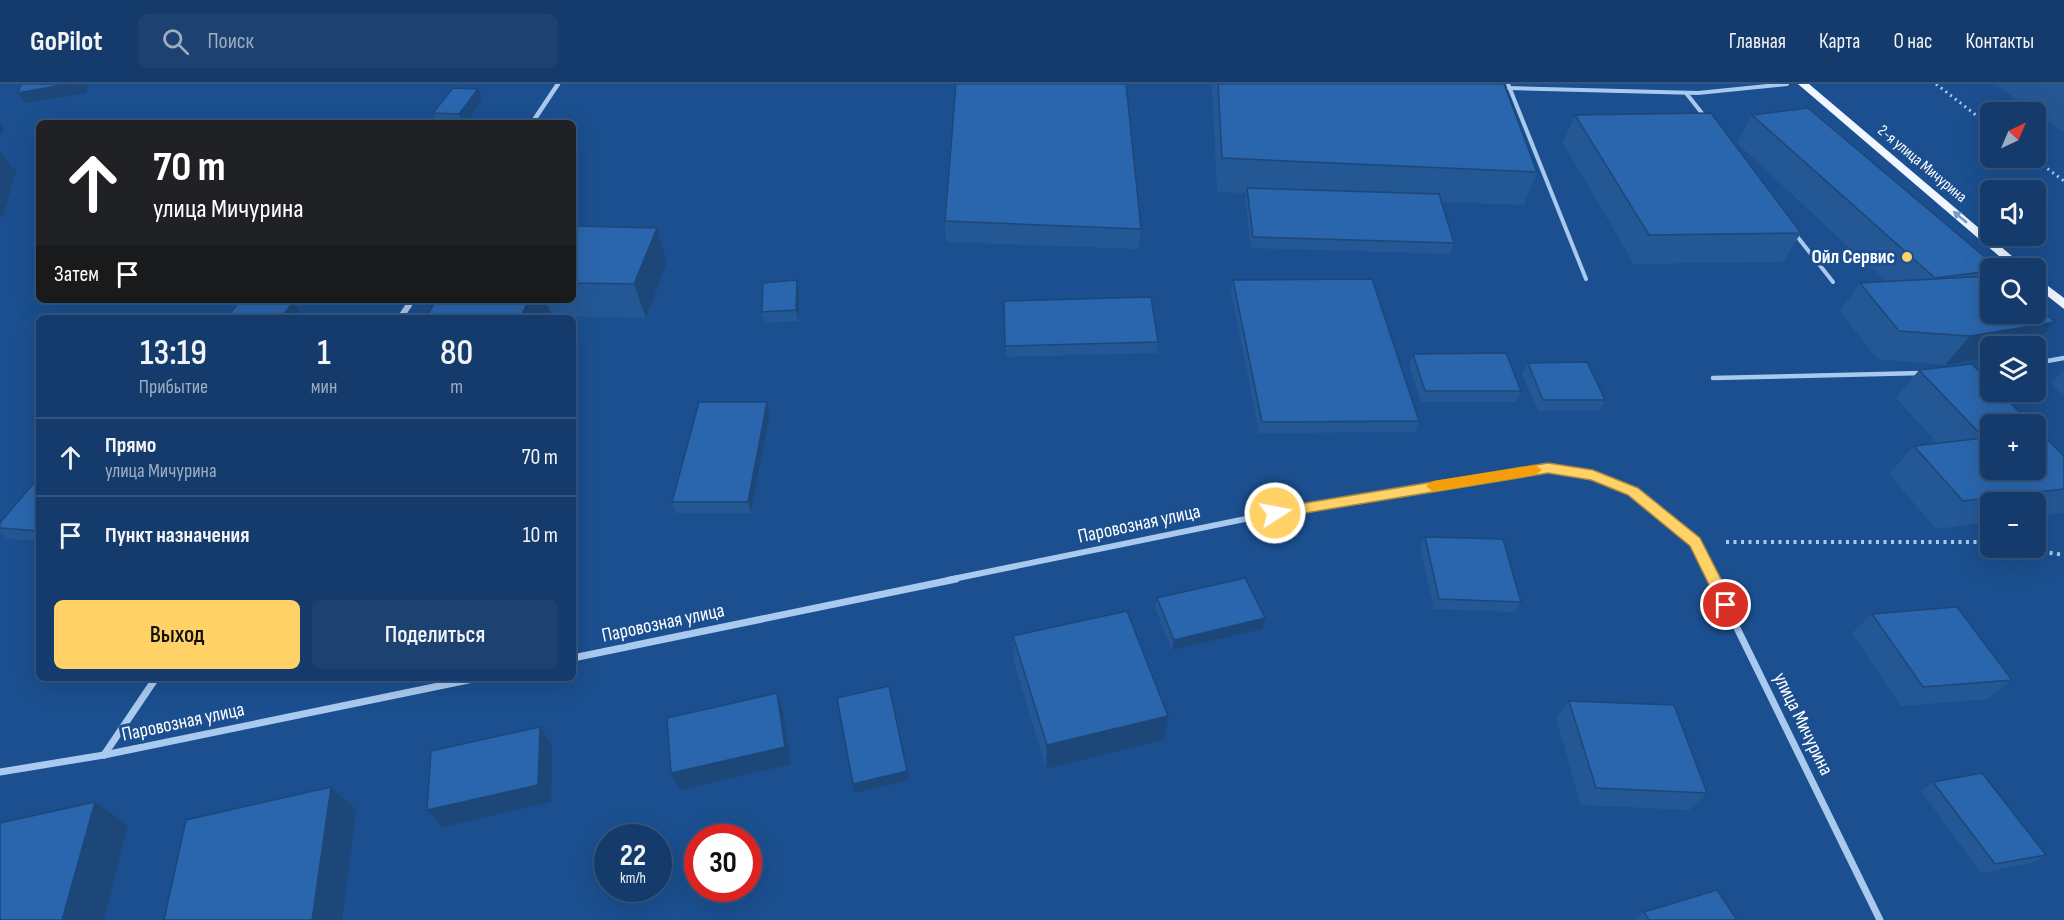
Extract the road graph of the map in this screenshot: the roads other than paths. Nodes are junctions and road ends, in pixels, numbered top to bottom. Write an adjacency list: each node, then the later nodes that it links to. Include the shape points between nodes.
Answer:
1 (558, 84): 6 (street)
2 (1787, 84): 5 (lane)
3 (1803, 84): 9 (main road, 2-я улица Мичурина, one-way to 3)
4 (1509, 86): 5 (lane); 10 (lane)
5 (1686, 93): 7 (lane)
6 (534, 120)
7 (1708, 122)
8 (1789, 225): 11 (lane)
9 (2008, 258)
10 (1586, 279)
11 (1833, 282)
12 (2046, 290): 13 (main road)
13 (2064, 306)
14 (2064, 358): 15 (lane)
15 (2046, 361)
16 (1980, 371): 18 (lane)
17 (1929, 373): 19 (lane)
18 (1965, 373)
19 (1713, 378)
20 (1695, 542): 21 (street, Паровозная улица, via 1633,492 1593,475 1548,468 1299,508); 26 (street, улица Мичурина)
21 (576, 657)
22 (154, 681): 24 (street)
23 (463, 681): 24 (street, Паровозная улица)
24 (104, 755): 25 (street, Паровозная улица)
25 (0, 772)
26 (1880, 920)

